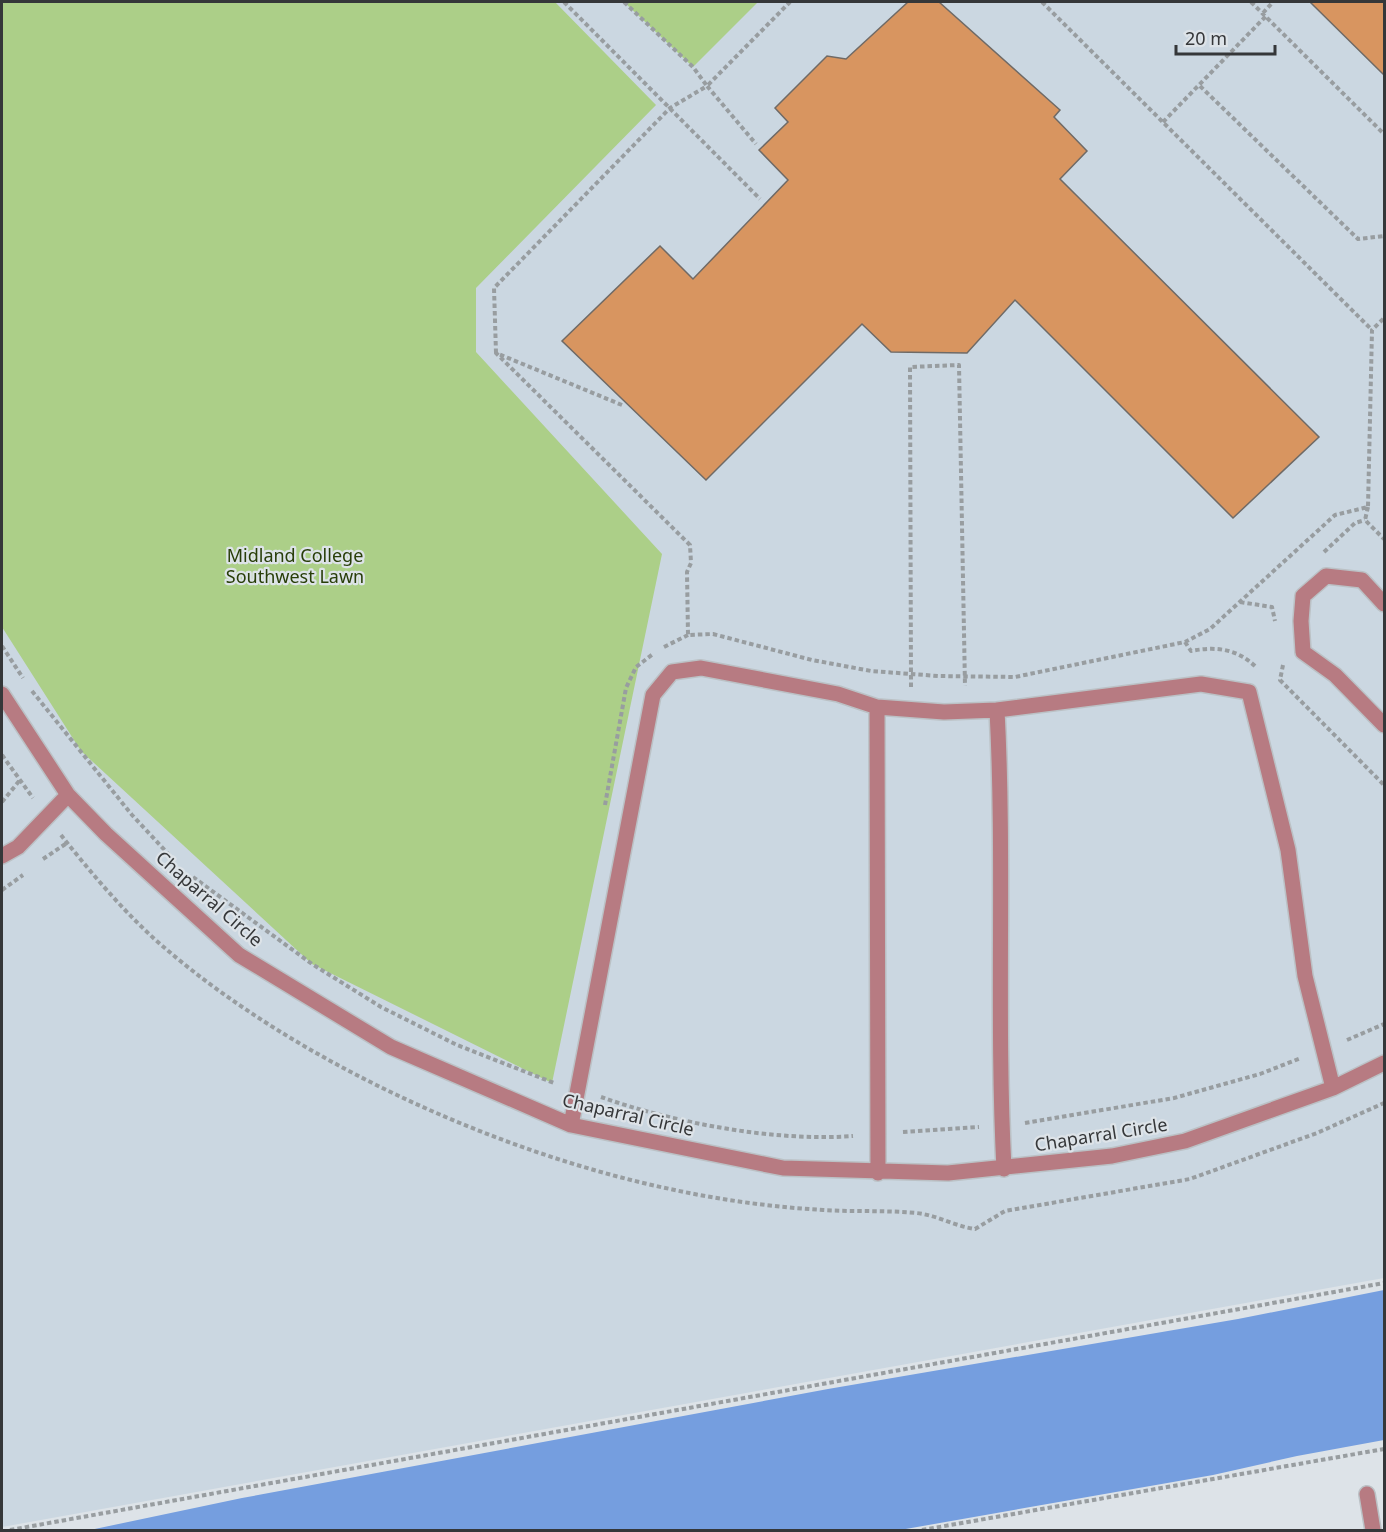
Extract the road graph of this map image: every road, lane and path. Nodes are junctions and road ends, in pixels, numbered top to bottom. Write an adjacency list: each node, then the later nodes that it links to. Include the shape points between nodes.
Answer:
1 (564, 2): 10 (path)
2 (624, 2): 8 (path, via 693,67)
3 (790, 2): 8 (path)
4 (1042, 2): 11 (path)
5 (1251, 2): 7 (path)
6 (1273, 2): 7 (path)
7 (1264, 14): 9 (path); 12 (path)
8 (707, 86): 10 (path); 13 (path)
9 (1200, 86): 11 (path); 15 (path, via 1358,239)
10 (670, 108): 14 (path); 18 (path, via 494,288)
11 (1163, 122): 17 (path)
12 (1384, 134)
13 (756, 144)
14 (760, 199)
15 (1384, 236)
16 (1384, 318): 17 (path)
17 (1372, 330): 20 (path)
18 (496, 353): 19 (path); 29 (path, via 690,545 688,635 713,634 812,660)
19 (622, 405)
20 (1368, 507): 21 (path, via 1365,520); 22 (path, via 1335,515)
21 (1384, 539)
22 (1240, 602): 24 (path, via 1272,607); 25 (path, via 1210,629)
23 (1384, 604): 38 (street, via 1362,580 1326,576 1303,596 1300,621 1303,652 1335,675)
24 (1278, 629)
25 (1185, 642): 28 (path, via 1191,651 1209,647 1245,655); 30 (path, via 1015,677)
26 (2, 646): 46 (path, via 34,693 132,815)
27 (1285, 656): 31 (path)
28 (1261, 671)
29 (912, 675): 30 (path); 30 (path, via 910,367 959,365); 35 (path)
30 (964, 676): 37 (path)
31 (1280, 680): 32 (path); 41 (path)
32 (1272, 685)
33 (2, 694): 42 (street, Chaparral Circle)
34 (877, 706): 35 (street); 51 (street, via 838,694 701,668 672,672 660,687 654,695); 56 (street)
35 (909, 709): 37 (street)
36 (997, 710): 37 (street); 49 (street, via 1201,684 1249,692 1288,849 1305,976); 55 (street)
37 (968, 711)
38 (1384, 725)
39 (2, 755): 40 (path)
40 (20, 780): 43 (path); 44 (path)
41 (1384, 785)
42 (68, 795): 44 (street); 54 (street, Chaparral Circle, via 239,955 391,1047)
43 (2, 802)
44 (48, 817): 45 (street); 53 (path, via 89,870 165,949 256,1017 353,1072 482,1132 541,1155 670,1190 820,1210 916,1213 975,1229 1005,1210 1190,1179)
45 (2, 856)
46 (177, 862)
47 (184, 870): 51 (path, via 312,964 381,1007 457,1045 552,1083)
48 (1384, 1024): 49 (path)
49 (1324, 1050): 52 (street); 55 (path, via 1260,1074 1174,1098)
50 (1384, 1063): 52 (street, Chaparral Circle)
51 (579, 1087): 54 (street); 56 (path, via 662,1115 748,1132 828,1138)
52 (1333, 1088): 57 (street, Chaparral Circle, via 1185,1141 1112,1156)
53 (1384, 1103)
54 (571, 1125): 58 (street, Chaparral Circle, via 783,1168)
55 (1002, 1126): 56 (path); 57 (street)
56 (879, 1134): 58 (street)
57 (1004, 1169): 58 (street, Chaparral Circle)
58 (878, 1173)
59 (1384, 1283): 62 (path)
60 (1384, 1449): 63 (path)
61 (1367, 1494): 64 (street)
62 (10, 1530)
63 (922, 1530)
64 (1373, 1530)

